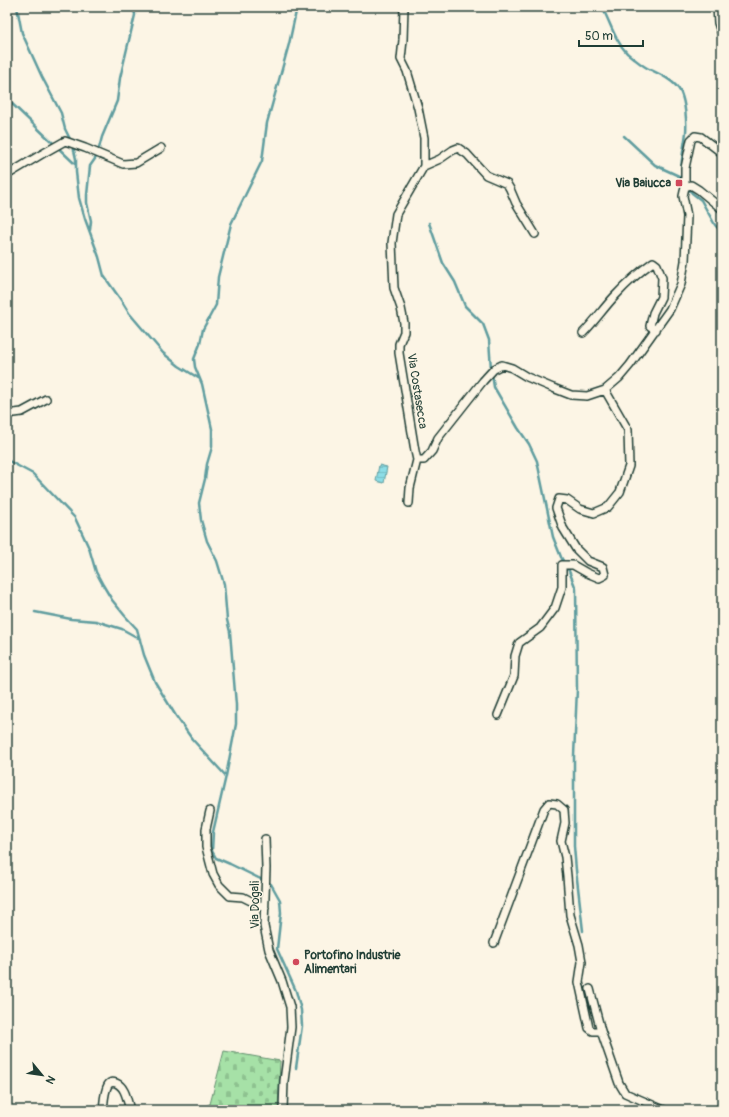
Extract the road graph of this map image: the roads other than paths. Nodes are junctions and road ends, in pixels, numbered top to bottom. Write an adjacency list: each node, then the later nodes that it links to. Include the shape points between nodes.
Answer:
1 (404, 7): 6 (street, via 401,59 418,108 424,138)
2 (717, 7): 3 (street)
3 (722, 35)
4 (161, 148): 7 (street, via 136,163 123,164 65,141)
5 (722, 153): 8 (street, via 701,137 695,136 685,168)
6 (424, 166): 10 (street, via 458,148 464,151 486,175 507,184); 16 (street, Via Costasecca, via 396,214 392,243 394,288 404,323 399,353)
7 (7, 174)
8 (685, 187): 9 (street, via 691,185); 11 (street, via 683,196 687,216 681,284 670,309)
9 (722, 209)
10 (535, 234)
11 (656, 330): 12 (street, via 650,326 661,297 662,278 657,264 653,262 640,271 613,298); 13 (street, via 630,366)
12 (583, 333)
13 (605, 390): 16 (street, via 587,396 571,395 502,365 494,369 483,381 438,438 427,457); 18 (street, via 628,430 629,466 620,492 608,507 594,513 580,509 568,500 559,499 556,508 563,528 576,549 588,560 603,567 605,575 599,578 572,565 562,565 562,587 555,608 540,628 519,643 515,656 514,676)
14 (46, 399): 15 (street, via 22,412)
15 (7, 414)
16 (418, 460): 17 (street, Via Costasecca, via 410,488)
17 (409, 503)
18 (498, 715)
19 (210, 811): 21 (street, via 206,829 206,848 213,874 219,885 230,896 243,897)
20 (265, 840): 21 (street, Via Dogali)
21 (265, 908): 27 (street, Via Dogali, via 264,926 269,950 290,1007 291,1027)
22 (494, 943): 24 (street, via 544,809 549,803 557,804 564,810 565,823 561,841 565,857 570,915 582,962 579,982 589,1028)
23 (590, 989): 24 (street)
24 (601, 1031): 28 (street, via 625,1093)
25 (103, 1110): 26 (street, via 108,1086 113,1082 122,1087)
26 (130, 1110)
27 (283, 1110)
28 (664, 1110)

